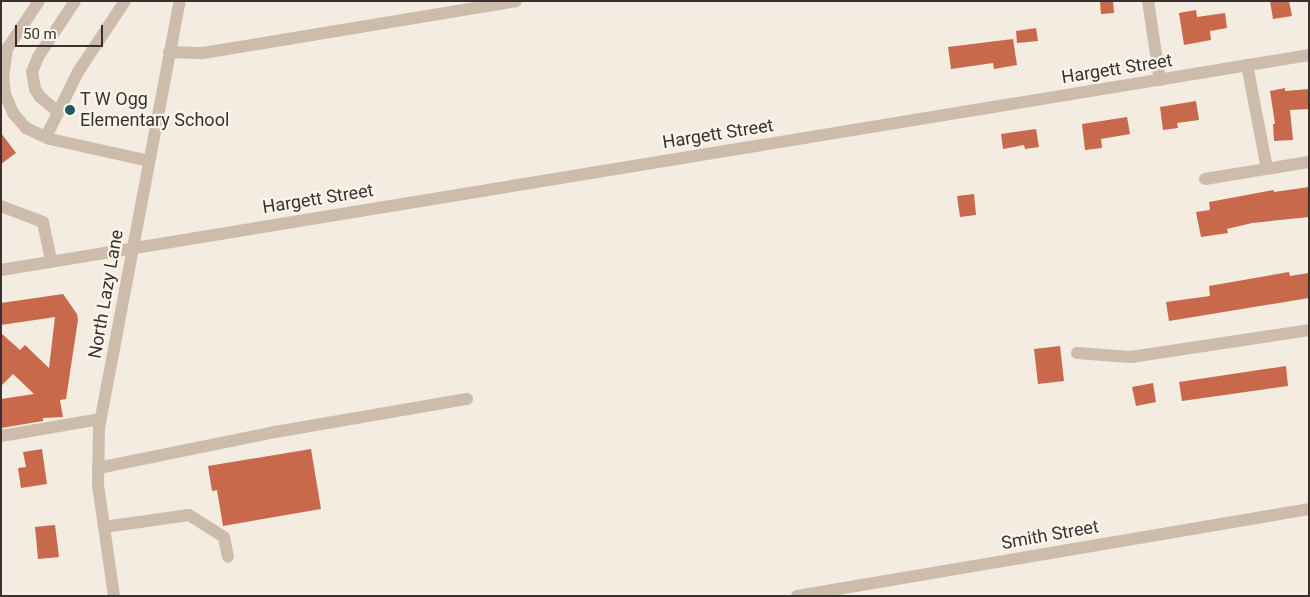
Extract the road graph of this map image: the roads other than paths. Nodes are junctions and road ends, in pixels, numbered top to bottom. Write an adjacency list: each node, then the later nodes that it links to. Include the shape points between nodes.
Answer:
1 (39, 1): 12 (street, via 7,49 3,76 5,94 13,112 26,128)
2 (75, 1): 11 (street, via 38,57 32,72 40,97)
3 (125, 1): 11 (street, via 78,72)
4 (180, 1): 7 (street, North Lazy Lane)
5 (516, 1): 7 (street, via 203,54)
6 (1148, 1): 10 (street)
7 (169, 52): 13 (street, North Lazy Lane)
8 (1309, 55): 9 (street, Hargett Street)
9 (1247, 66): 10 (street, Hargett Street); 15 (street)
10 (1160, 80): 18 (street, Hargett Street)
11 (58, 112): 12 (street)
12 (46, 137): 13 (street)
13 (148, 161): 18 (street, North Lazy Lane)
14 (1309, 162): 15 (street)
15 (1267, 169): 16 (street)
16 (1205, 179)
17 (1, 206): 19 (street, via 43,222)
18 (132, 247): 19 (street, Hargett Street); 24 (street, North Lazy Lane)
19 (51, 261): 20 (street, Hargett Street)
20 (1, 270)
21 (1309, 330): 22 (street, via 1131,357)
22 (1077, 353)
23 (467, 399): 26 (street, via 275,432)
24 (100, 419): 25 (street); 26 (street, North Lazy Lane)
25 (1, 436)
26 (98, 468): 28 (street, North Lazy Lane)
27 (1309, 510): 31 (street, Smith Street)
28 (104, 527): 29 (street, via 189,515 224,537); 30 (street, North Lazy Lane)
29 (228, 557)
30 (114, 596)
31 (797, 596)

